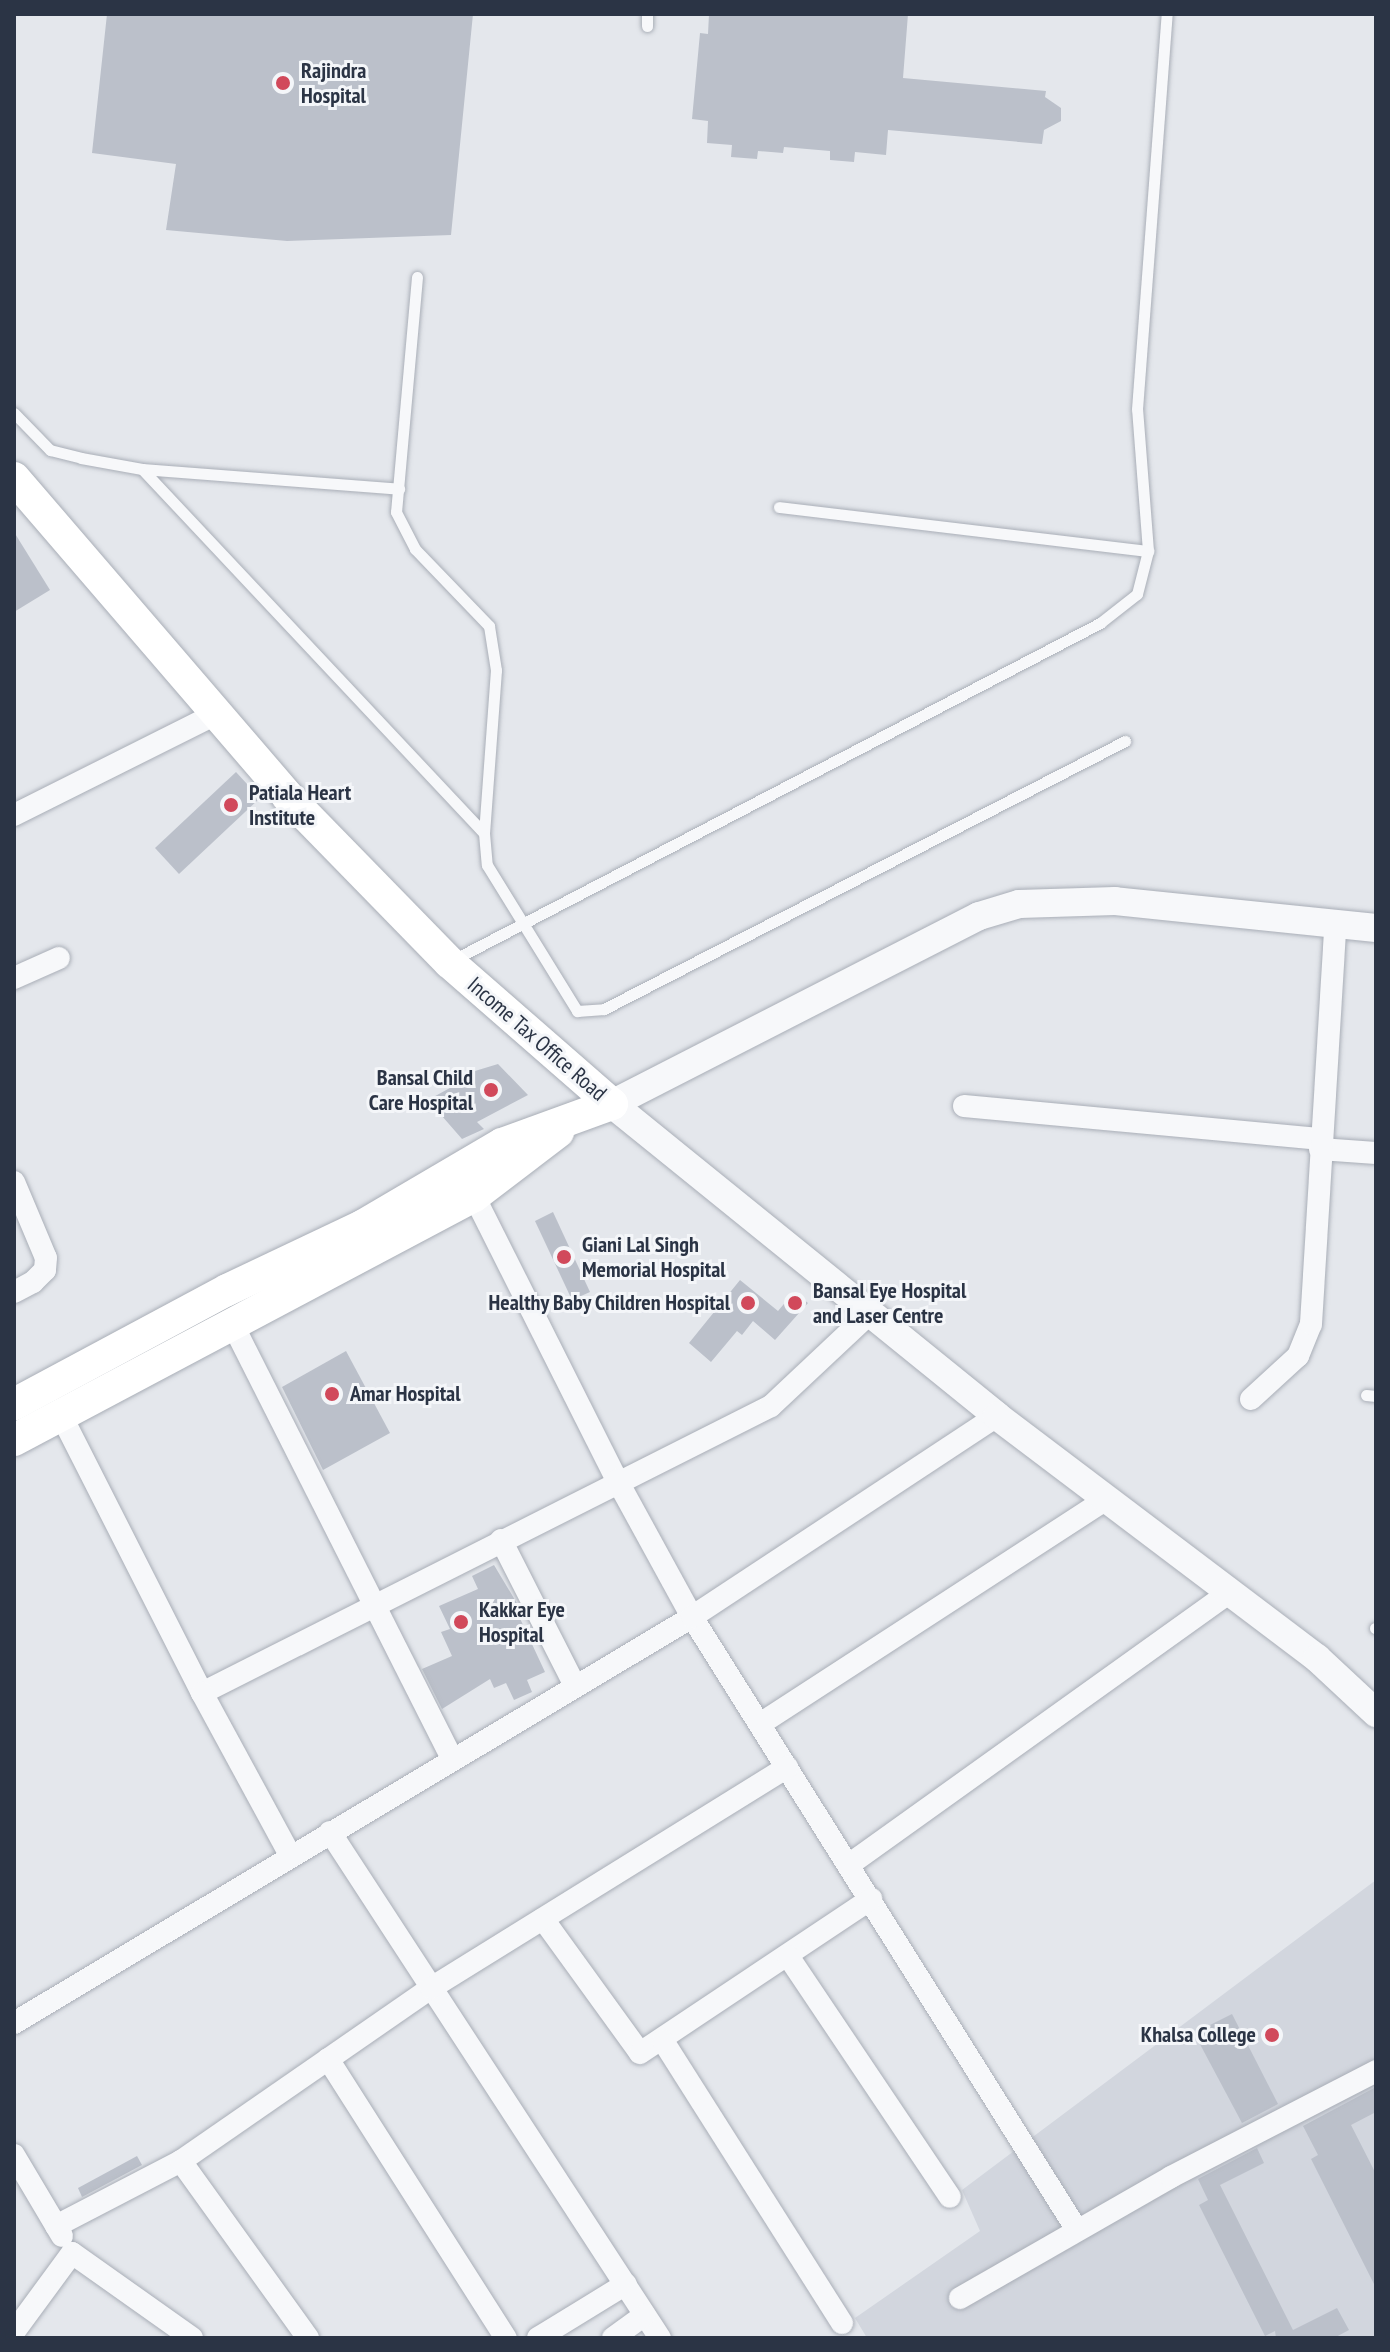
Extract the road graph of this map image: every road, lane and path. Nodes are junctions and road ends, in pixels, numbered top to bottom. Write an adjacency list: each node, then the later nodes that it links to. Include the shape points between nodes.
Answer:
1 (1167, 14): 8 (lane, via 1137,409)
2 (417, 277): 5 (lane)
3 (14, 413): 4 (lane, via 50,450)
4 (142, 469): 5 (lane); 12 (lane)
5 (399, 489): 12 (lane, via 396,512 415,549 489,626 494,647)
6 (18, 490): 9 (main road, Income Tax Office Road)
7 (779, 507): 8 (lane)
8 (1148, 551): 13 (lane, via 1137,594 1100,623)
9 (216, 714): 11 (street); 17 (main road, Income Tax Office Road, via 288,797)
10 (1125, 741): 13 (lane, via 591,1013 577,1011)
11 (14, 815)
12 (484, 833): 13 (lane, via 487,865)
13 (521, 923): 17 (lane)
14 (1335, 926): 15 (street); 19 (street, via 1115,901 1019,904 979,916); 22 (street)
15 (1376, 928)
16 (59, 958): 18 (street)
17 (449, 962): 19 (main road, Income Tax Office Road)
18 (14, 978)
19 (612, 1104): 21 (main road, Income Tax Office Road); 27 (street)
20 (964, 1106): 22 (street)
21 (566, 1124): 25 (main road, via 516,1169); 30 (main road, Income Tax Office Road, via 502,1144 362,1226 227,1290)
22 (1321, 1144): 23 (street); 29 (street, via 1308,1341)
23 (1376, 1153)
24 (14, 1182): 26 (street, via 46,1258 45,1270)
25 (474, 1196): 28 (main road); 34 (street)
26 (14, 1292)
27 (870, 1313): 32 (street); 34 (street, via 771,1406)
28 (233, 1325): 31 (main road); 38 (street)
29 (1251, 1399)
30 (14, 1404)
31 (61, 1415): 33 (main road); 41 (street)
32 (997, 1416): 35 (street); 39 (street)
33 (14, 1440)
34 (617, 1480): 36 (street); 39 (street)
35 (1107, 1499): 37 (street); 43 (street)
36 (501, 1540): 38 (street); 40 (street)
37 (1231, 1591): 42 (street, via 1317,1658); 48 (street)
38 (374, 1605): 41 (street); 44 (street)
39 (692, 1617): 40 (street); 43 (street)
40 (575, 1686): 44 (street)
41 (202, 1693): 47 (street)
42 (1376, 1713)
43 (760, 1724): 45 (street)
44 (452, 1759): 46 (street)
45 (787, 1767): 48 (street); 50 (street)
46 (330, 1832): 47 (street); 52 (street)
47 (290, 1855): 53 (street)
48 (850, 1864): 49 (street)
49 (871, 1899): 51 (street); 61 (street)
50 (543, 1919): 52 (street); 54 (street, via 634,2049 646,2052)
51 (788, 1956): 54 (street); 59 (street)
52 (431, 1988): 55 (street); 63 (street)
53 (14, 2023)
54 (663, 2041): 66 (street)
55 (328, 2059): 58 (street); 70 (street)
56 (1376, 2071): 61 (street)
57 (14, 2155): 60 (street)
58 (181, 2161): 60 (street); 69 (street)
59 (950, 2197)
60 (56, 2226): 62 (street)
61 (1077, 2230): 64 (street)
62 (72, 2253): 67 (street); 68 (street)
63 (626, 2284): 65 (street); 71 (street)
64 (960, 2298)
65 (645, 2315): 72 (street); 73 (street)
66 (842, 2323)
67 (14, 2332)
68 (192, 2338)
69 (308, 2338)
70 (506, 2338)
71 (538, 2338)
72 (613, 2338)
73 (660, 2338)

